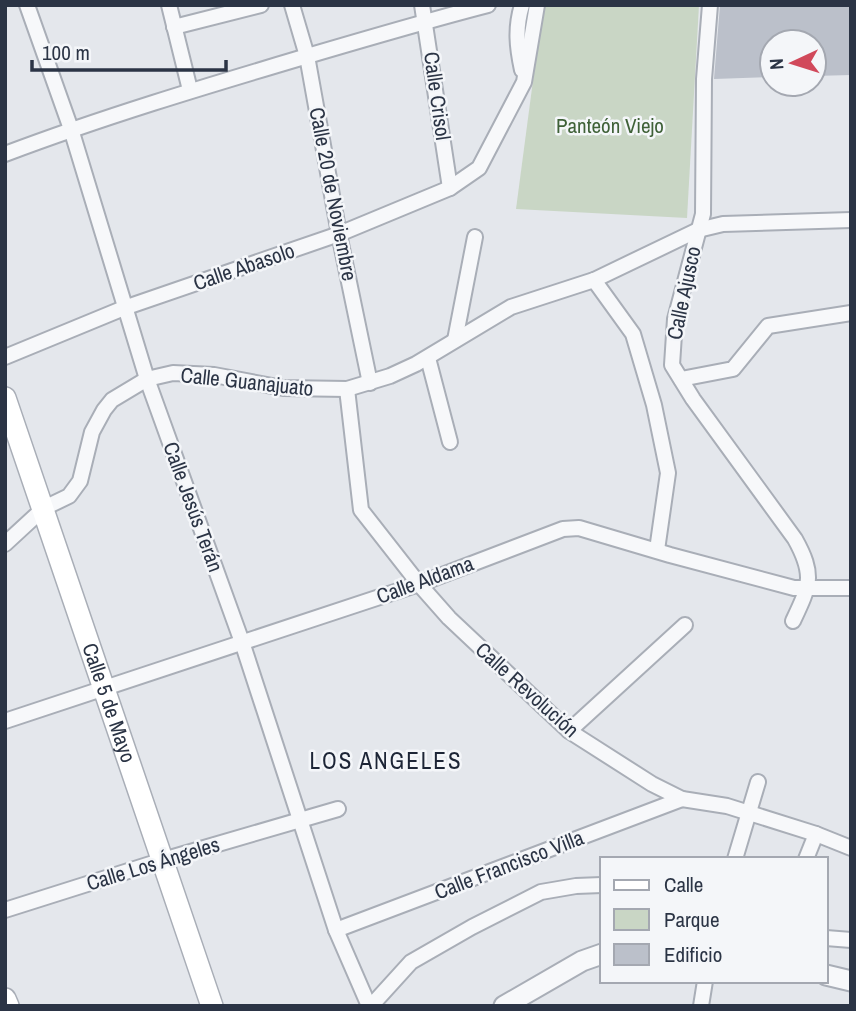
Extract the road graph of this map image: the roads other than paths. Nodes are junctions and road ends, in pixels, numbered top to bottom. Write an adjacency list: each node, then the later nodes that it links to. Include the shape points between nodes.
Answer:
1 (27, 5): 15 (street, Calle Jesús Terán)
2 (169, 5): 11 (street)
3 (261, 5): 11 (street)
4 (292, 5): 12 (street, Calle 20 de Noviembre)
5 (422, 5): 10 (street, Calle Crisol)
6 (488, 5): 10 (street)
7 (522, 5): 13 (street, via 517,45)
8 (537, 5): 13 (street)
9 (710, 5): 19 (street, Calle Ajusco, via 704,79 703,214)
10 (426, 21): 12 (street); 17 (street, Calle Crisol)
11 (174, 27): 14 (street)
12 (307, 56): 14 (street); 20 (street, Calle 20 de Noviembre)
13 (524, 82): 17 (street, Calle Abasolo, via 479,168)
14 (190, 90): 15 (street)
15 (71, 130): 16 (street); 23 (street, Calle Jesús Terán)
16 (5, 154)
17 (450, 188): 20 (street, Calle Abasolo)
18 (851, 220): 19 (street, Calle Guanajuato, via 723,224)
19 (698, 230): 22 (street, Calle Guanajuato); 29 (street, Calle Ajusco, via 675,319 671,354)
20 (339, 234): 23 (street, Calle Abasolo); 30 (street, Calle 20 de Noviembre)
21 (475, 237): 25 (street)
22 (594, 280): 25 (street, Calle Guanajuato, via 511,307); 36 (street, via 633,334 654,405 668,473)
23 (124, 308): 26 (street, Calle Abasolo); 28 (street, Calle Jesús Terán)
24 (851, 313): 29 (street, via 768,326 733,369)
25 (454, 340): 27 (street, Calle Guanajuato)
26 (5, 357)
27 (428, 358): 30 (street, Calle Guanajuato); 33 (street)
28 (147, 379): 31 (street, Calle Guanajuato, via 173,373 214,375 283,388); 34 (street, Calle Guanajuato, via 104,410 92,432 80,481 69,496); 42 (street, Calle Jesús Terán)
29 (681, 379): 39 (street, Calle Ajusco, via 795,539 806,558)
30 (370, 383): 31 (street, Calle Guanajuato)
31 (347, 389): 37 (street, Calle Revolución, via 361,510)
32 (5, 398): 34 (main road, Calle 5 de Mayo)
33 (450, 442)
34 (44, 508): 35 (street, Calle Guanajuato); 43 (main road, Calle 5 de Mayo)
35 (5, 544)
36 (657, 550): 37 (street, Calle Aldama, via 579,527 563,529); 39 (street, Calle Aldama)
37 (419, 584): 42 (street, Calle Aldama); 45 (street, Calle Revolución)
38 (851, 588): 39 (street, Calle Aldama)
39 (808, 589): 40 (street)
40 (793, 621)
41 (685, 625): 45 (street)
42 (242, 642): 43 (street, Calle Aldama); 50 (street, Calle Jesús Terán)
43 (105, 688): 44 (street, Calle Aldama); 55 (main road, Calle 5 de Mayo)
44 (5, 721)
45 (569, 731): 47 (street, Calle Revolución)
46 (758, 782): 49 (street)
47 (682, 799): 49 (street, Calle Revolución); 58 (street, Calle Francisco Villa)
48 (338, 809): 50 (street, Calle Los Ángeles)
49 (749, 813): 51 (street, Calle Revolución); 53 (street)
50 (301, 818): 55 (street, Calle Los Ángeles); 58 (street, Calle Jesús Terán)
51 (816, 834): 52 (street, Calle Revolución); 54 (street)
52 (851, 848)
53 (737, 857)
54 (807, 857)
55 (163, 860): 57 (street, Calle Los Ángeles); 67 (main road, Calle 5 de Mayo)
56 (600, 885): 68 (street, via 541,892 472,927 411,962)
57 (5, 910)
58 (336, 930): 68 (street, Calle Jesús Terán)
59 (828, 938): 60 (street)
60 (851, 940)
61 (600, 955): 69 (street)
62 (828, 975): 63 (street)
63 (851, 981)
64 (705, 983): 70 (street)
65 (5, 999): 66 (main road)
66 (8, 1006)
67 (212, 1006)
68 (370, 1006)
69 (504, 1006)
70 (701, 1006)

